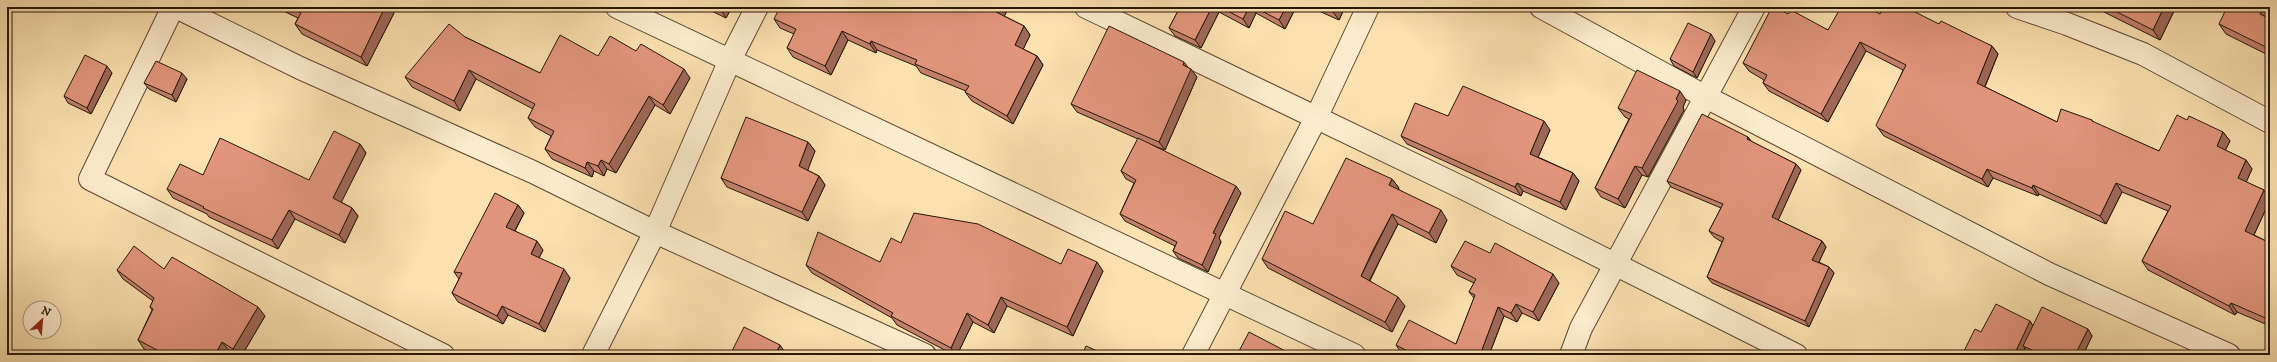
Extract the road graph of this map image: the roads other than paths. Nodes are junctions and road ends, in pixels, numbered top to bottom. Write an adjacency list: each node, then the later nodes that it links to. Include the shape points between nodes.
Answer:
1 (173, 7): 17 (street, via 90,179)
2 (176, 7): 14 (street, via 300,68 533,172)
3 (617, 7): 10 (street)
4 (757, 7): 10 (street)
5 (1086, 7): 12 (street)
6 (1368, 7): 12 (street)
7 (1541, 7): 11 (street)
8 (1754, 7): 11 (street)
9 (2017, 7): 13 (street, via 2143,54)
10 (730, 60): 14 (street); 16 (street)
11 (1704, 96): 15 (street); 24 (street, via 2049,274)
12 (1317, 116): 15 (street); 16 (street)
13 (2270, 122)
14 (655, 232): 18 (street); 19 (street)
15 (1615, 264): 22 (street, via 1581,328); 23 (street)
16 (1224, 293): 20 (street); 21 (street)
17 (443, 355)
18 (593, 355)
19 (925, 355)
20 (1193, 355)
21 (1354, 355)
22 (1571, 355)
23 (1796, 355)
24 (2229, 355)

